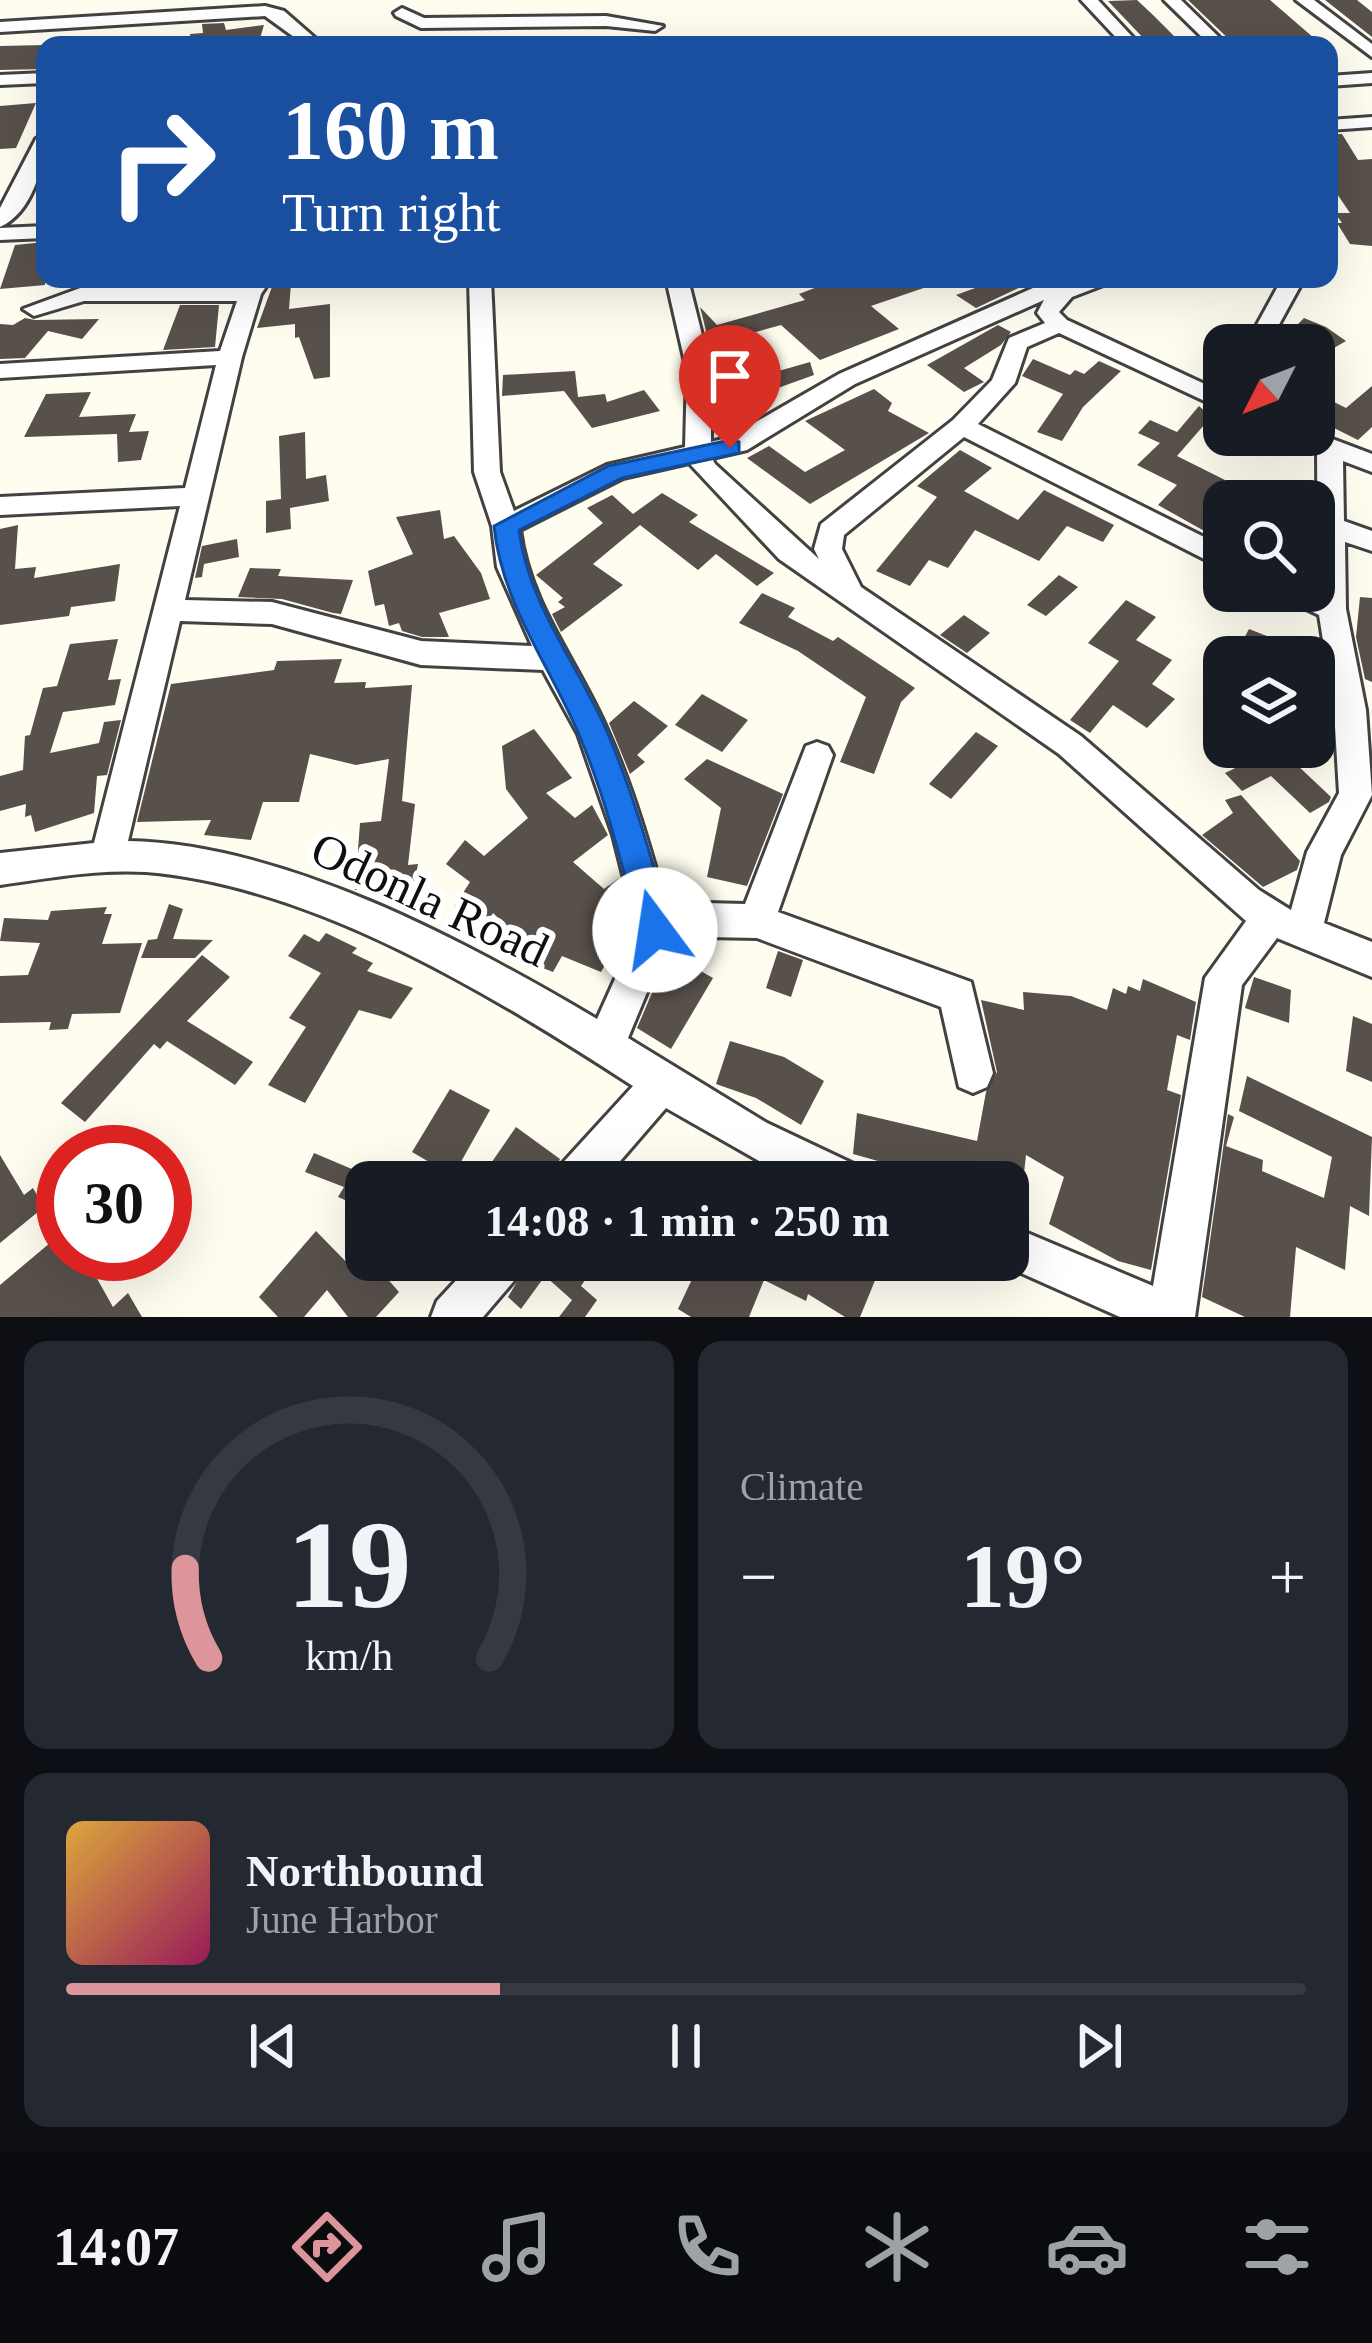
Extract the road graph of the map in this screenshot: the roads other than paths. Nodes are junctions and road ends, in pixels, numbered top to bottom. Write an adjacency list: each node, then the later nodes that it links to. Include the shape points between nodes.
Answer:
1 (649, 0): 7 (street)
2 (1089, 0): 12 (street)
3 (1172, 0): 13 (street)
4 (1304, 0): 14 (street)
5 (402, 13): 6 (street, via 421,23)
6 (476, 25): 7 (street); 10 (street)
7 (655, 26): 11 (street)
8 (0, 27): 9 (street, via 265,10)
9 (304, 36)
10 (476, 36)
11 (658, 36)
12 (1123, 36)
13 (1210, 36)
14 (1372, 52)
15 (36, 78): 17 (street)
16 (1372, 78): 18 (street)
17 (0, 80)
18 (1338, 80)
19 (1372, 122): 20 (street)
20 (1338, 124)
21 (36, 159): 22 (street)
22 (0, 221)
23 (36, 232): 24 (street)
24 (0, 234)
25 (230, 288): 32 (street, via 83,294)
26 (255, 288): 35 (street)
27 (480, 288): 44 (street, via 487,472)
28 (683, 288): 40 (street, via 699,371)
29 (1059, 288): 40 (street, via 847,380 739,444)
30 (1075, 288): 34 (street, via 1050,304)
31 (1288, 288): 33 (street)
32 (34, 309)
33 (1268, 324)
34 (1059, 325): 37 (street); 38 (street, via 1017,343 1003,383)
35 (230, 356): 36 (street); 42 (street)
36 (0, 371)
37 (1203, 392)
38 (962, 427): 47 (street); 48 (street, via 831,531 828,549)
39 (1335, 452): 41 (street)
40 (698, 454): 44 (street, via 616,471); 48 (street, via 789,552)
41 (1372, 463)
42 (195, 496): 43 (street); 49 (street)
43 (0, 506)
44 (506, 526): 51 (street, via 511,567)
45 (1335, 528): 46 (street)
46 (1372, 541)
47 (1203, 548)
48 (854, 601): 57 (street, via 1070,745)
49 (167, 610): 51 (street, via 272,614 440,655); 54 (street)
50 (1333, 612): 52 (street)
51 (552, 659): 58 (street, via 592,732)
52 (1361, 714): 57 (street, via 1356,794)
53 (817, 755): 56 (street)
54 (107, 859): 55 (street, Odonla Road); 60 (street, Odonla Road, via 146,857 262,882 413,941)
55 (0, 869)
56 (757, 921): 58 (street); 61 (street, via 958,994)
57 (1287, 924): 59 (street); 69 (street, via 1225,978)
58 (655, 930): 60 (street)
59 (1372, 961)
60 (605, 1046): 62 (street, Odonla Road)
61 (973, 1072)
62 (662, 1083): 63 (street); 64 (street, Odonla Road)
63 (593, 1161)
64 (795, 1161)
65 (1029, 1259): 67 (street)
66 (488, 1281): 68 (street)
67 (1106, 1303): 69 (street)
68 (463, 1314)
69 (1171, 1316)

